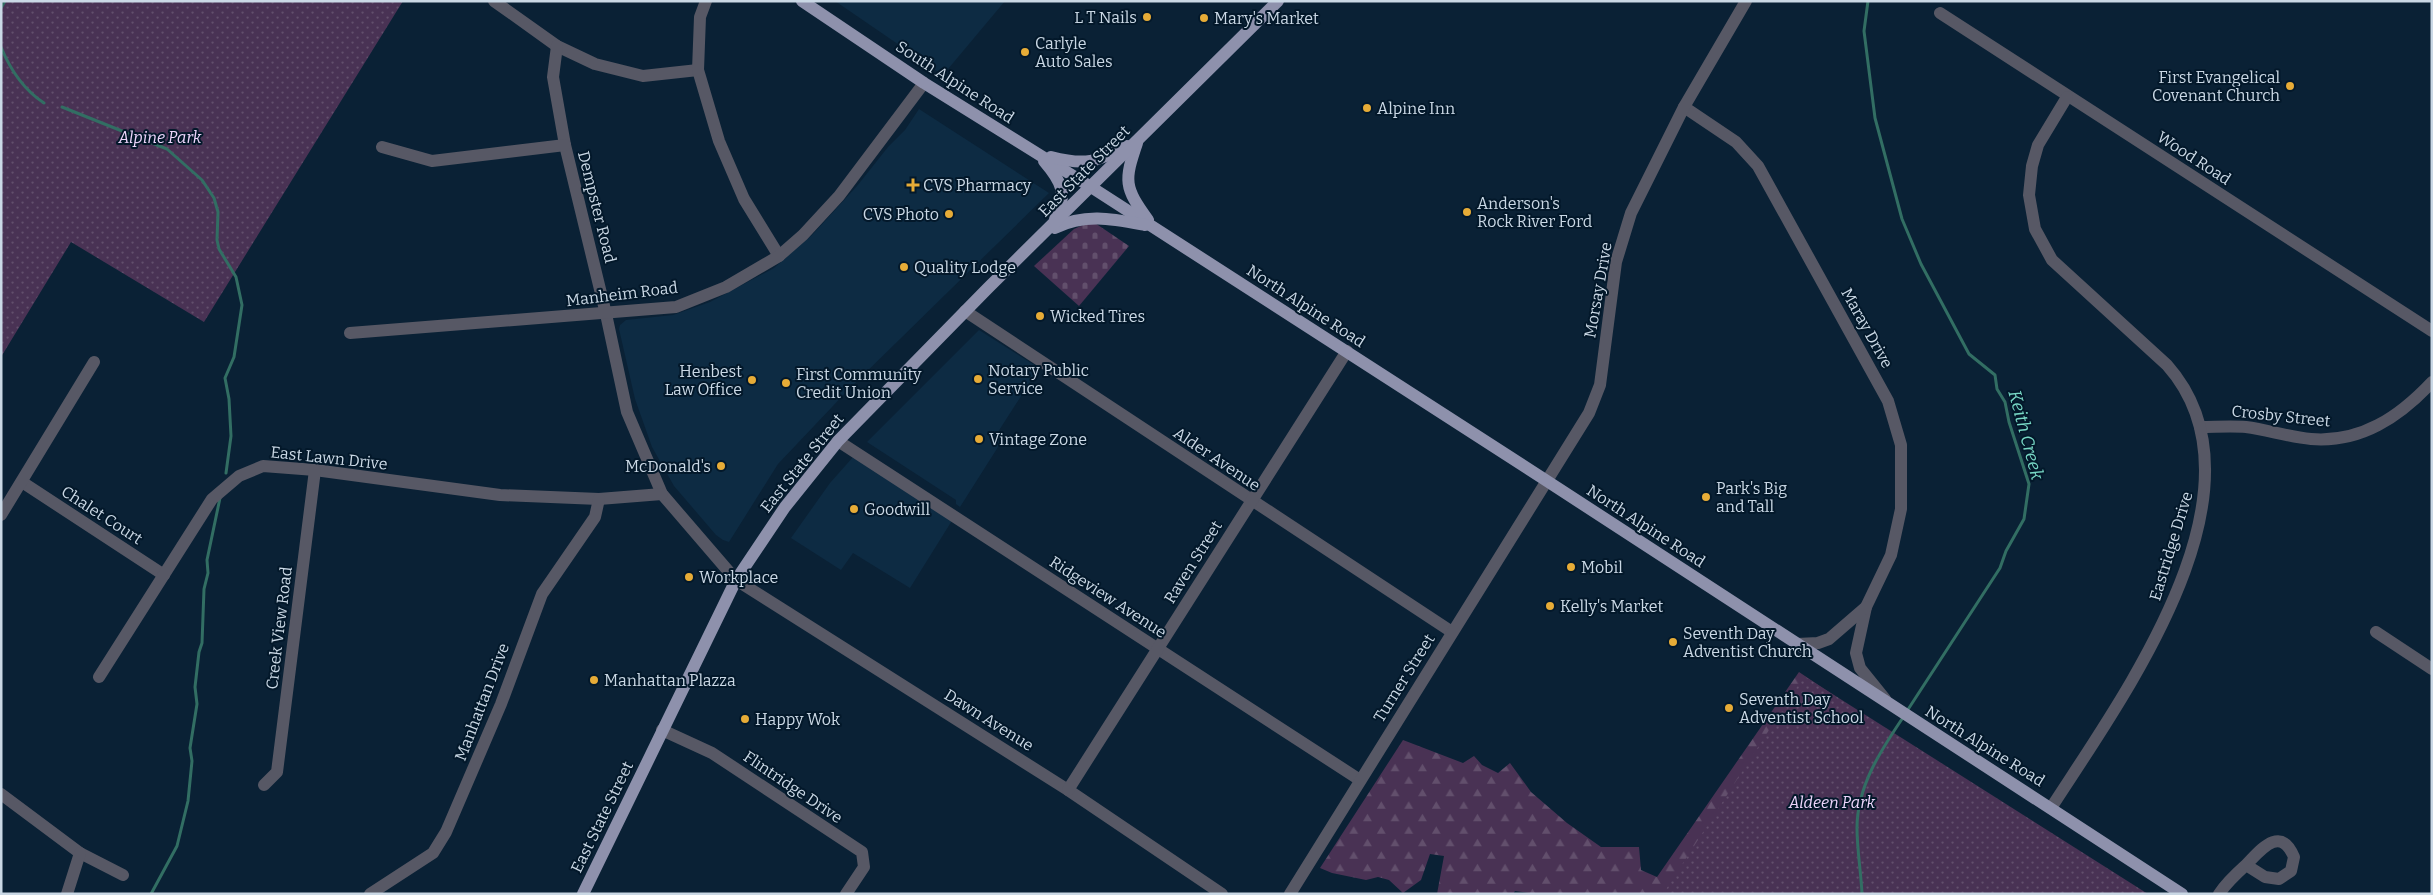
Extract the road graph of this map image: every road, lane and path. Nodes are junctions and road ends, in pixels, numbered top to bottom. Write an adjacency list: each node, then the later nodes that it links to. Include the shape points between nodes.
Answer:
1 (494, 1): 7 (street)
2 (706, 1): 8 (street, via 700,17)
3 (802, 1): 9 (main road, South Alpine Road)
4 (1278, 1): 12 (main road, East State Street)
5 (1746, 1): 11 (street, Morsay Drive)
6 (1940, 13): 10 (street, Wood Road)
7 (557, 46): 8 (street, via 595,64 644,76); 13 (street, Dempster Road, via 553,77)
8 (698, 70): 19 (street, via 719,141 744,199)
9 (924, 82): 15 (main road, South Alpine Road); 19 (street, Manheim Road, via 839,196 803,236)
10 (2067, 96): 22 (street, Wood Road); 27 (street, Eastridge Drive, via 2038,145 2032,166 2029,194 2035,229 2052,260 2174,373 2186,390)
11 (1684, 107): 30 (street, Morsay Drive, via 1631,213 1616,262 1600,385 1585,420); 38 (street, Maray Drive, via 1736,142 1758,166 1888,401 1901,445 1900,509 1891,554)
12 (1138, 140): 15 (main road, via 1090,163 1072,163); 16 (main road, East State Street); 17 (main road, via 1128,174 1128,186)
13 (565, 145): 14 (street, via 432,161); 21 (street, Dempster Road)
14 (382, 147)
15 (1038, 154): 16 (main road, South Alpine Road); 18 (main road, via 1057,179 1063,196 1062,204)
16 (1091, 187): 17 (main road, North Alpine Road); 18 (main road, East State Street)
17 (1152, 226): 18 (main road, via 1100,217 1066,222); 24 (main road, North Alpine Road)
18 (1046, 232): 20 (main road, East State Street)
19 (779, 256): 21 (street, Manheim Road, via 726,288 676,307)
20 (965, 311): 28 (main road, East State Street); 34 (street, Alder Avenue)
21 (606, 314): 23 (street, Manheim Road); 32 (street, Dempster Road, via 627,412)
22 (2432, 331)
23 (350, 333)
24 (1347, 351): 30 (main road, North Alpine Road); 34 (street, Raven Street)
25 (94, 362): 31 (street)
26 (2432, 382): 27 (street, Crosby Street, via 2380,425 2339,438 2309,439 2247,428)
27 (2200, 427): 51 (street, Eastridge Drive, via 2206,461 2206,490 2176,594 2134,678)
28 (838, 441): 37 (main road, East State Street, via 785,507); 42 (street, Ridgeview Avenue)
29 (315, 470): 33 (street, East Lawn Drive, via 500,495); 36 (street, East Lawn Drive, via 263,466 239,476 212,500); 48 (street, Creek View Road, via 277,772)
30 (1547, 481): 39 (street, Turner Street); 41 (main road, North Alpine Road)
31 (22, 482): 35 (street); 36 (street, Chalet Court)
32 (662, 494): 33 (street, East Lawn Drive); 37 (street, Dempster Road)
33 (599, 499): 56 (street, Manhattan Drive, via 595,517 542,594 501,704 446,832 433,853)
34 (1250, 500): 39 (street, Alder Avenue); 42 (street, Raven Street)
35 (1, 515)
36 (164, 575): 44 (street, East Lawn Drive)
37 (736, 580): 46 (main road, East State Street); 49 (street, Dawn Avenue)
38 (1866, 608): 41 (street, via 1829,639); 45 (street, via 1856,653 1860,668)
39 (1452, 632): 47 (street, Turner Street)
40 (2376, 632): 43 (street)
41 (1797, 644): 45 (main road, North Alpine Road)
42 (1158, 649): 47 (street, Ridgeview Avenue); 49 (street, Raven Street)
43 (2432, 669)
44 (98, 677)
45 (1890, 705): 51 (main road, North Alpine Road)
46 (662, 730): 57 (main road, East State Street); 58 (street, Flintridge Drive, via 712,753 862,852 864,867)
47 (1360, 780): 60 (street, Turner Street)
48 (264, 785)
49 (1068, 790): 59 (street, Dawn Avenue)
50 (1, 794): 52 (street)
51 (2051, 808): 61 (main road, North Alpine Road)
52 (80, 854): 54 (street); 55 (street)
53 (2246, 865): 62 (street)
54 (123, 875)
55 (67, 894)
56 (370, 894)
57 (583, 894)
58 (846, 894)
59 (1222, 894)
60 (1290, 894)
61 (2182, 894)
62 (2219, 894)

